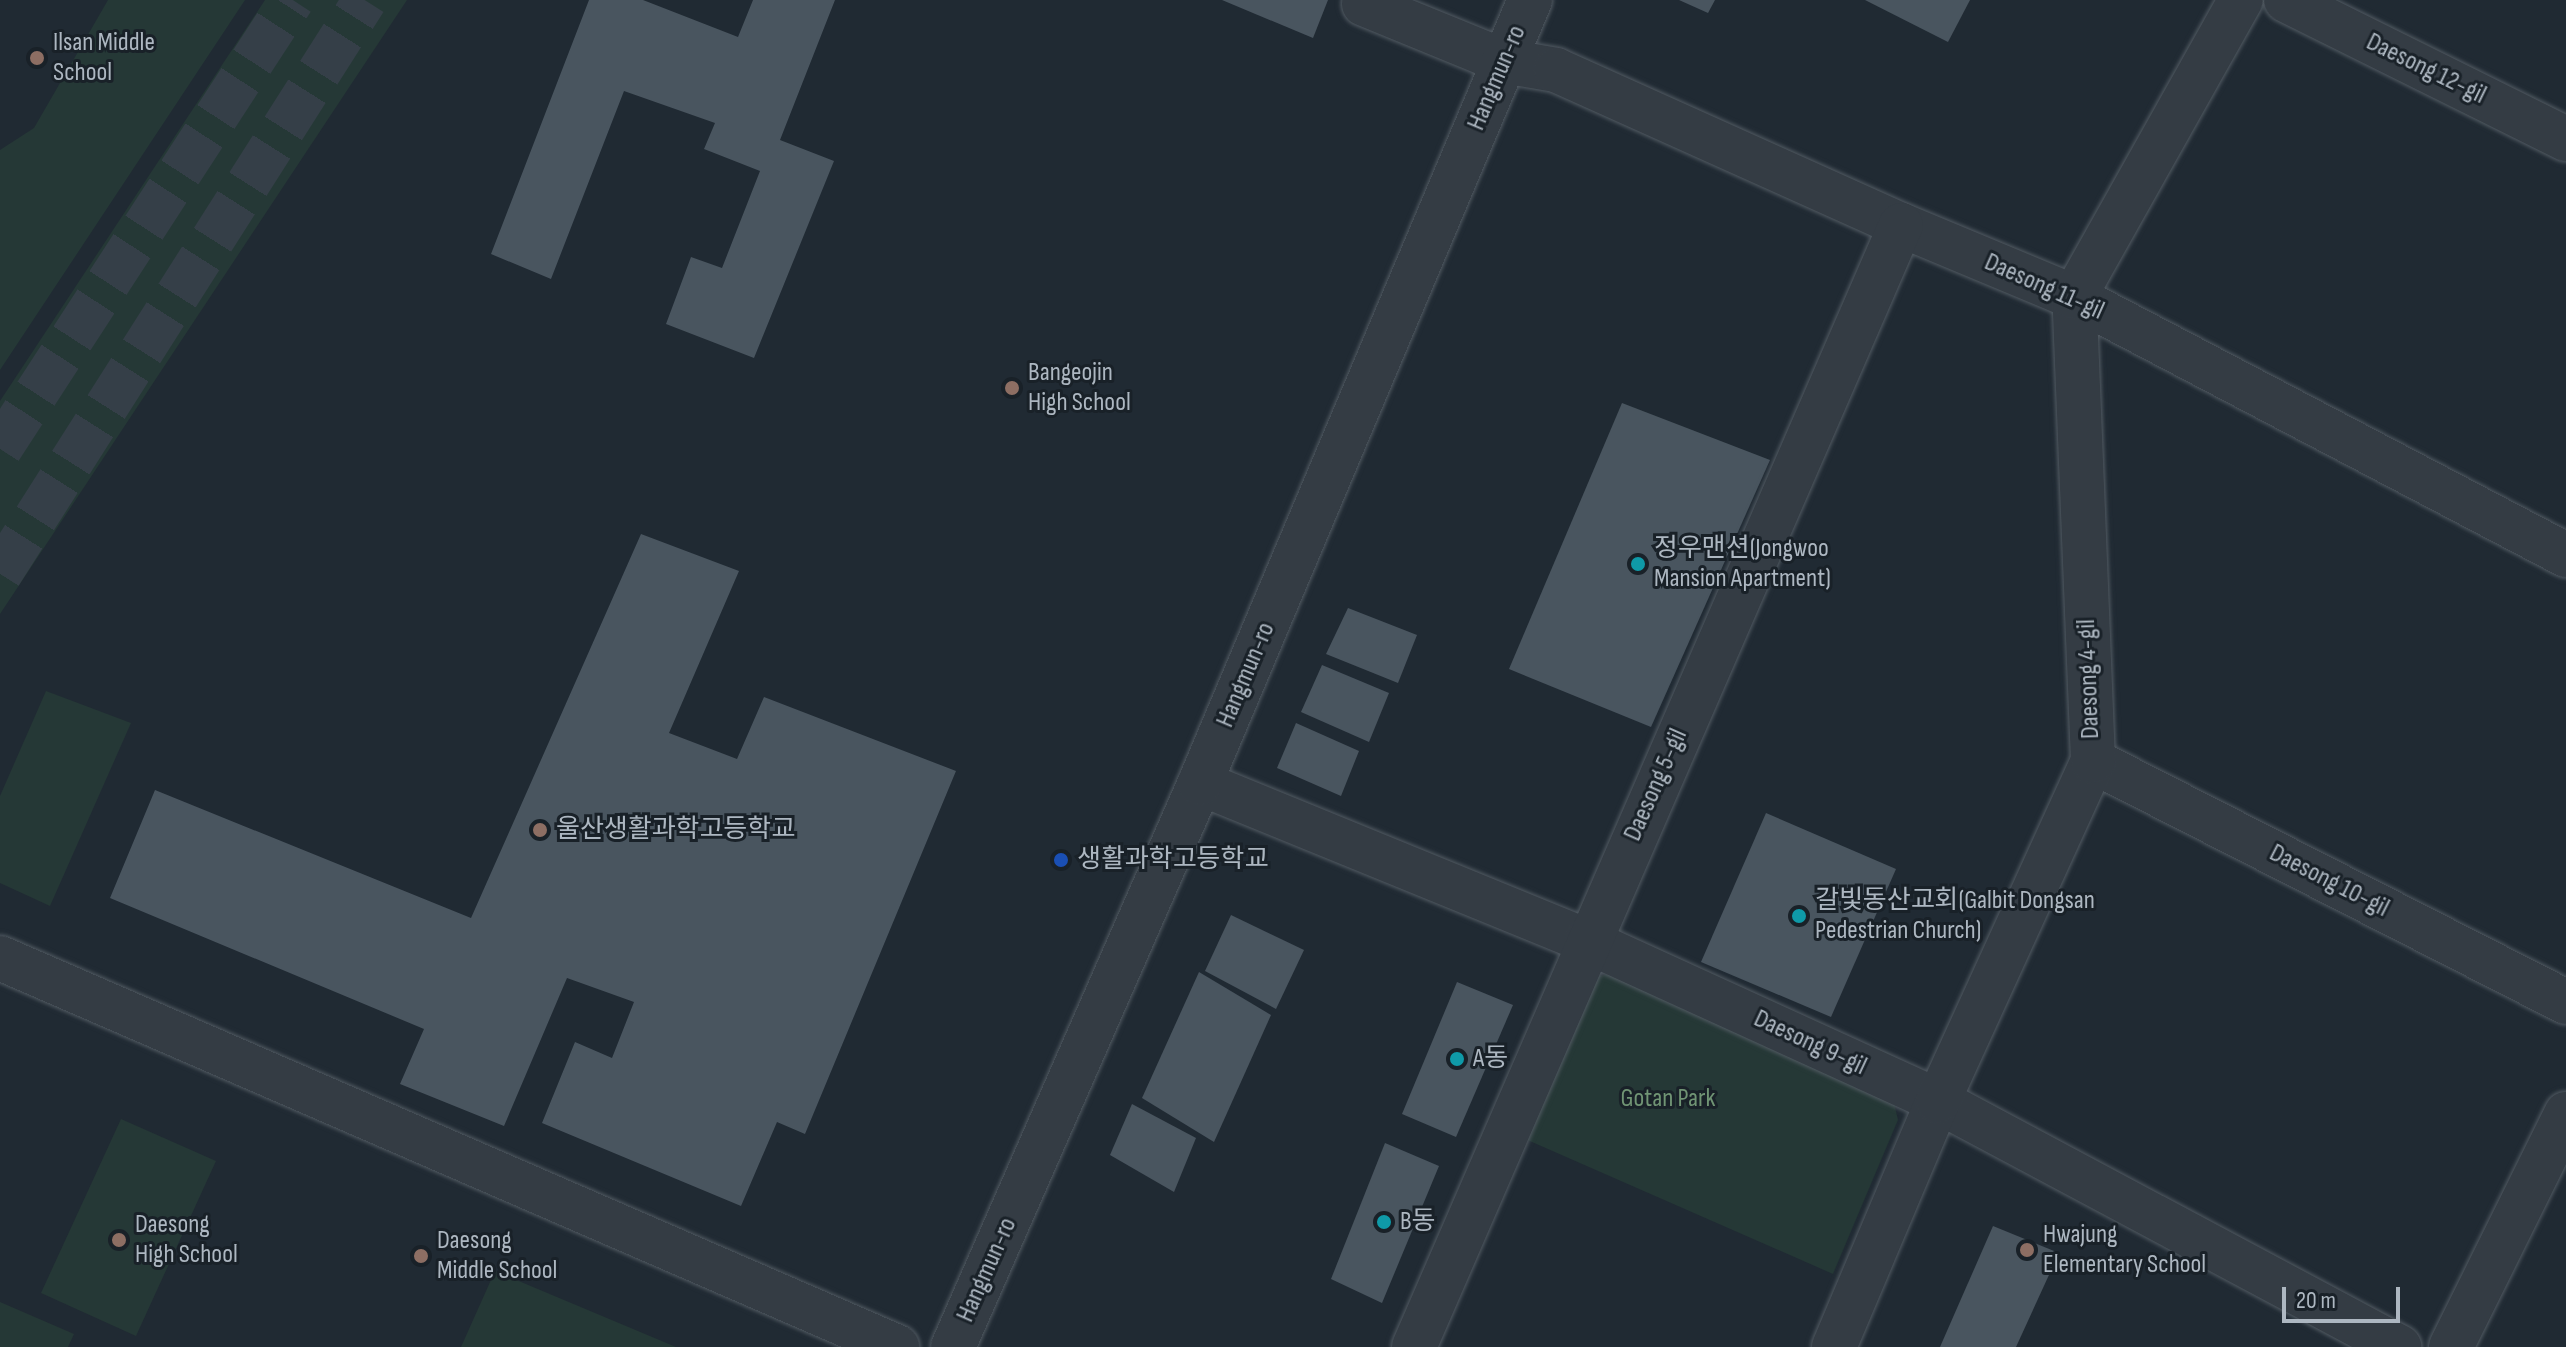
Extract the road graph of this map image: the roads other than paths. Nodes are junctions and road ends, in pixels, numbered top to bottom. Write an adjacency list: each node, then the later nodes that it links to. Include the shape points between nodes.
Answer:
1 (1530, 0): 5 (street, Hangmun-ro)
2 (2241, 0): 8 (street)
3 (2286, 0): 6 (street, Daesong 12-gil)
4 (1364, 4): 5 (street, Daesong 11-gil)
5 (1504, 61): 7 (street, Daesong 11-gil, via 1556,70); 11 (street, Hangmun-ro)
6 (2566, 139)
7 (1901, 225): 8 (street, Daesong 11-gil); 12 (street, Daesong 5-gil)
8 (2074, 297): 9 (street, Daesong 11-gil); 10 (street, Daesong 4-gil)
9 (2566, 555)
10 (2093, 761): 14 (street, Daesong 10-gil); 15 (street, Daesong 4-gil)
11 (1200, 783): 12 (street, Daesong 9-gil); 18 (street, Hangmun-ro)
12 (1587, 941): 15 (street, Daesong 9-gil); 19 (street, Daesong 5-gil)
13 (0, 958): 17 (street)
14 (2566, 1002)
15 (1938, 1101): 20 (street, Daesong 4-gil); 21 (street, Daesong 9-gil)
16 (2566, 1114): 22 (street)
17 (897, 1347)
18 (953, 1347)
19 (1414, 1347)
20 (1834, 1347)
21 (2399, 1347)
22 (2451, 1347)

